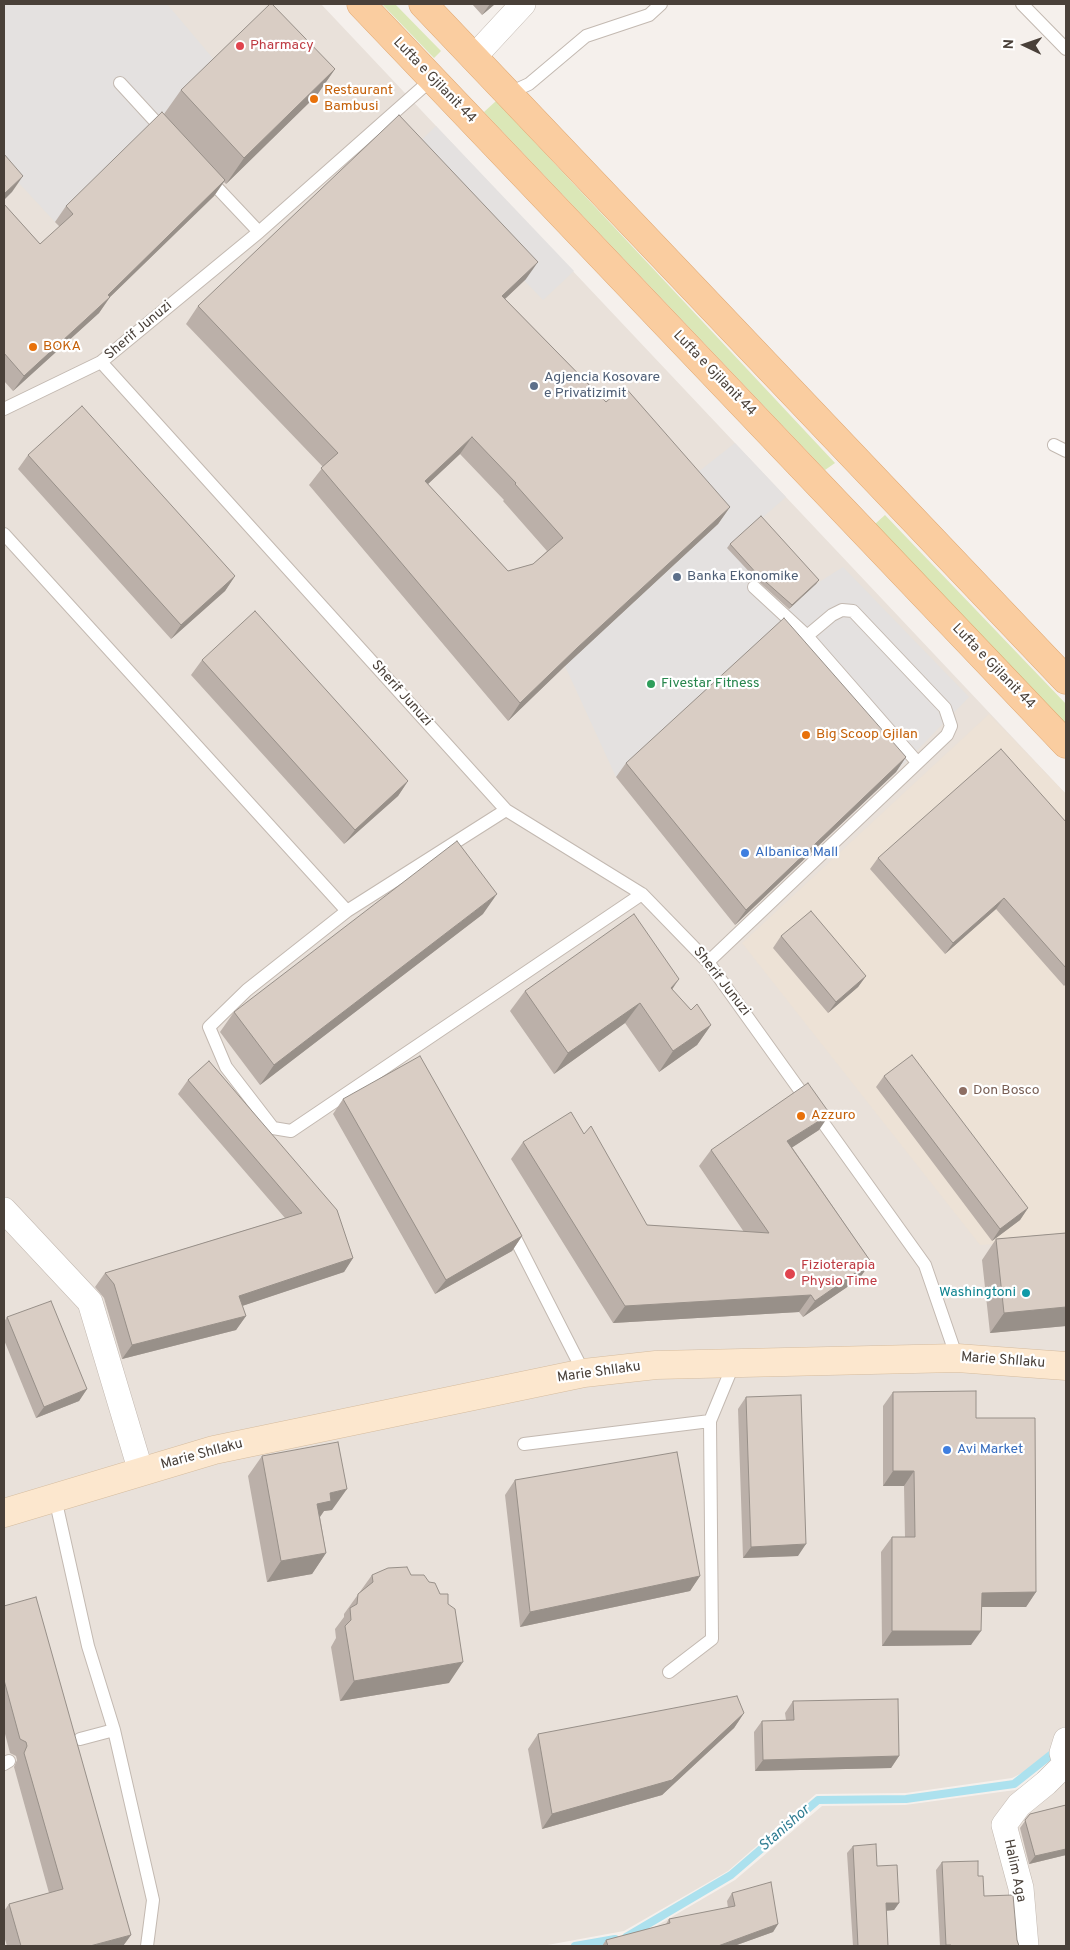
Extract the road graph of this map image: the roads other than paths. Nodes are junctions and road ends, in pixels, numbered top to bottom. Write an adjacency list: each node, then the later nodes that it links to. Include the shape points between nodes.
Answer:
1 (361, 4): 8 (main road, Lufta e Gjilanit 44)
2 (423, 4): 7 (main road)
3 (523, 4): 7 (street)
4 (661, 4): 10 (lane, via 649,15 586,36 529,84)
5 (1022, 4): 6 (lane)
6 (1066, 49)
7 (473, 58): 10 (main road)
8 (432, 79): 13 (lane, Sherif Junuzi); 22 (main road, Lufta e Gjilanit 44)
9 (120, 84): 11 (lane)
10 (507, 94): 21 (main road)
11 (173, 140)
12 (199, 168): 13 (lane)
13 (259, 232): 14 (lane, Sherif Junuzi)
14 (101, 362): 15 (lane); 24 (lane, Sherif Junuzi)
15 (4, 409)
16 (1054, 445): 17 (lane)
17 (1066, 451)
18 (4, 534): 26 (lane)
19 (754, 587): 20 (lane)
20 (807, 636): 23 (lane); 23 (lane, via 832,615 842,610 853,610 945,708 951,726 947,735)
21 (1066, 680)
22 (1066, 744)
23 (917, 762): 27 (lane)
24 (506, 810): 25 (lane, Sherif Junuzi); 26 (lane)
25 (642, 894): 26 (lane, via 290,1131 273,1128 226,1067 210,1028 247,990); 27 (lane, Sherif Junuzi)
26 (348, 911)
27 (708, 962): 30 (lane, Sherif Junuzi, via 925,1265)
28 (4, 1210): 36 (street, via 90,1302)
29 (504, 1217): 33 (lane)
30 (957, 1358): 31 (street, Marie Shllaku); 32 (street, Marie Shllaku)
31 (734, 1363): 33 (street, Marie Shllaku, via 656,1365); 34 (lane)
32 (1066, 1366)
33 (584, 1373): 36 (street, Marie Shllaku, via 214,1450)
34 (710, 1421): 35 (lane); 39 (lane, via 712,1639)
35 (524, 1444)
36 (141, 1472): 37 (street, Marie Shllaku)
37 (55, 1498): 38 (street, Marie Shllaku); 40 (lane, via 88,1646)
38 (4, 1512)
39 (669, 1672)
40 (114, 1730): 41 (lane); 43 (lane, via 153,1900)
41 (80, 1739)
42 (1065, 1755): 44 (street, Halim Aga, via 1046,1783 1019,1805 1004,1825 1021,1888)
43 (147, 1946)
44 (1026, 1946)

